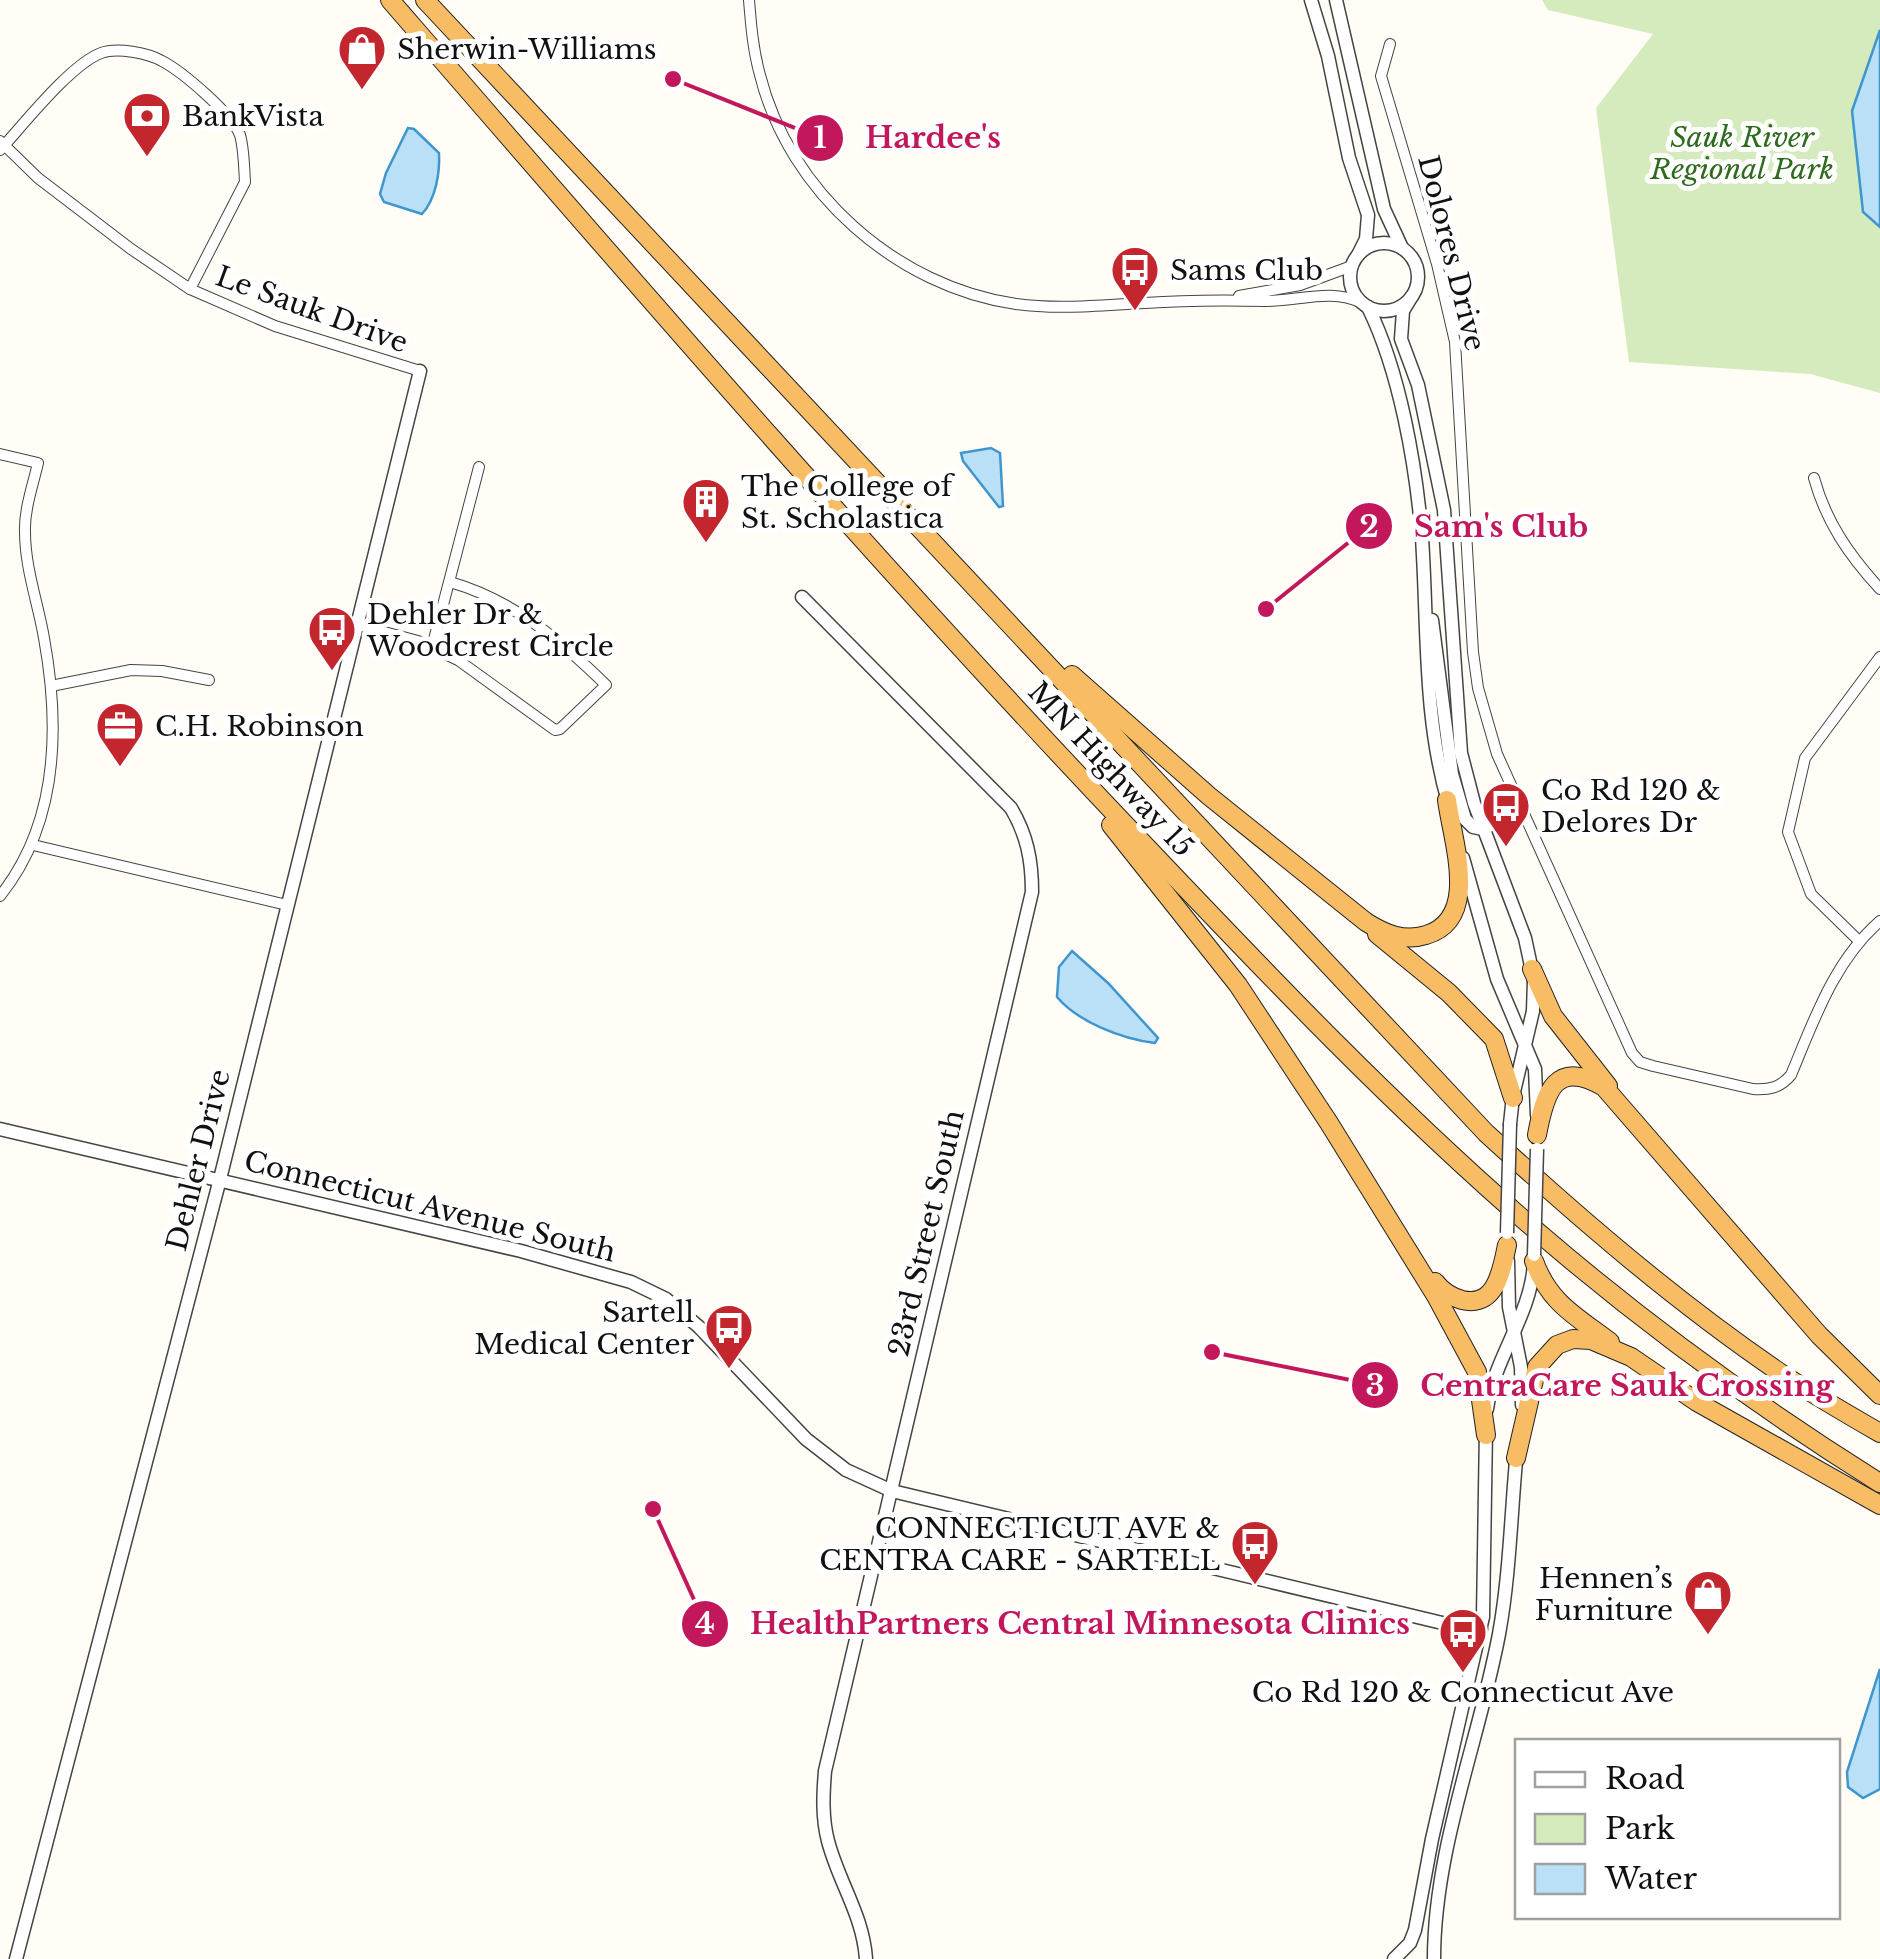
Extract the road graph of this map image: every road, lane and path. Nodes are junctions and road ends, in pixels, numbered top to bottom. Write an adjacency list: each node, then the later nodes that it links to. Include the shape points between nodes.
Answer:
1 (390, 0): 28 (highway, MN Highway 15)
2 (425, 0): 22 (highway, MN Highway 15)
3 (749, 0): 12 (street, via 760,76 788,146 830,204 889,254 927,277 1018,304)
4 (1310, 0): 9 (street, via 1368,215 1366,240)
5 (1336, 0): 8 (street, via 1384,209)
6 (1390, 44): 30 (street, Dolores Drive, via 1381,76 1455,342 1478,688)
7 (1, 145): 10 (street, Le Sauk Drive, via 130,250); 10 (street, via 76,69 103,52 161,60 226,111 240,135 245,182)
8 (1402, 248): 9 (street, via 1374,244); 11 (street, via 1416,265)
9 (1355, 260): 12 (street, via 1300,286); 13 (street, via 1351,286)
10 (190, 289): 14 (street, Le Sauk Drive, via 275,326)
11 (1412, 296): 13 (street, via 1387,310); 31 (street, via 1403,311 1402,339 1442,496 1457,720)
12 (1233, 298): 13 (street, via 1346,295)
13 (1365, 305): 18 (street, via 1393,368 1415,484)
14 (420, 372): 23 (street, Dehler Drive)
15 (0, 454): 27 (street, via 38,464 24,529)
16 (479, 468): 19 (street)
17 (1814, 478): 20 (street, via 1836,533)
18 (1423, 574): 29 (street, via 1432,712); 31 (street, via 1452,774 1464,819)
19 (450, 582): 24 (street); 24 (street, via 525,616 606,685 555,730 478,672)
20 (1880, 588)
21 (802, 597): 55 (street, 23rd Street South, via 1010,808 1023,828 1032,871)
22 (983, 597): 33 (highway); 51 (highway, MN Highway 15, via 1486,1132 1662,1286 1783,1374)
23 (358, 625): 24 (street); 35 (street, Dehler Drive)
24 (432, 647)
25 (1880, 656): 37 (street, via 1805,758 1788,832 1811,894)
26 (208, 680): 27 (street, via 131,670)
27 (51, 686): 32 (street, via 54,746)
28 (1018, 713): 46 (highway, via 1238,985); 54 (highway, MN Highway 15, via 1304,1013 1534,1229 1717,1374)
29 (1448, 800): 33 (highway, via 1459,897 1451,918 1435,932 1406,938 1380,931); 39 (street, via 1497,979)
30 (1523, 816): 31 (street); 37 (street, Dolores Drive, via 1640,1062 1753,1089 1785,1083 1832,981)
31 (1484, 829): 38 (street)
32 (33, 846): 34 (street); 35 (street)
33 (1323, 887): 41 (highway, via 1484,1028 1500,1053)
34 (0, 896)
35 (287, 904): 44 (street, Dehler Drive)
36 (1880, 921): 37 (street, Dolores Drive)
37 (1858, 942)
38 (1532, 969): 39 (street); 40 (highway, via 1553,1016)
39 (1525, 1044): 41 (street); 43 (street, via 1535,1069)
40 (1614, 1095): 43 (highway, via 1580,1075 1565,1077 1546,1095); 50 (highway, via 1819,1335)
41 (1513, 1098): 45 (street, bridge)
42 (0, 1129): 44 (street, Connecticut Avenue South)
43 (1537, 1142): 47 (street, bridge)
44 (220, 1180): 55 (street, Connecticut Avenue South, via 630,1282 666,1299 699,1326 806,1439 846,1470); 58 (street, Dehler Drive)
45 (1507, 1239): 46 (highway, via 1498,1281 1474,1301 1442,1290); 48 (street)
46 (1406, 1247): 52 (highway, via 1478,1372)
47 (1534, 1258): 48 (street, via 1528,1301); 49 (highway, via 1556,1302)
48 (1513, 1335): 52 (street, via 1493,1384); 53 (street, via 1523,1394)
49 (1634, 1359): 53 (highway, via 1582,1339 1547,1352 1530,1389); 56 (highway)
50 (1880, 1395)
51 (1880, 1433)
52 (1486, 1435): 57 (street)
53 (1516, 1458): 61 (street, via 1502,1612 1447,1854)
54 (1880, 1483)
55 (892, 1491): 57 (street, Connecticut Avenue South); 59 (street, 23rd Street South, via 823,1794 827,1840 863,1929)
56 (1880, 1505)
57 (1481, 1628): 60 (street, via 1415,1930)
58 (16, 1959)
59 (866, 1959)
60 (1394, 1959)
61 (1434, 1959)

